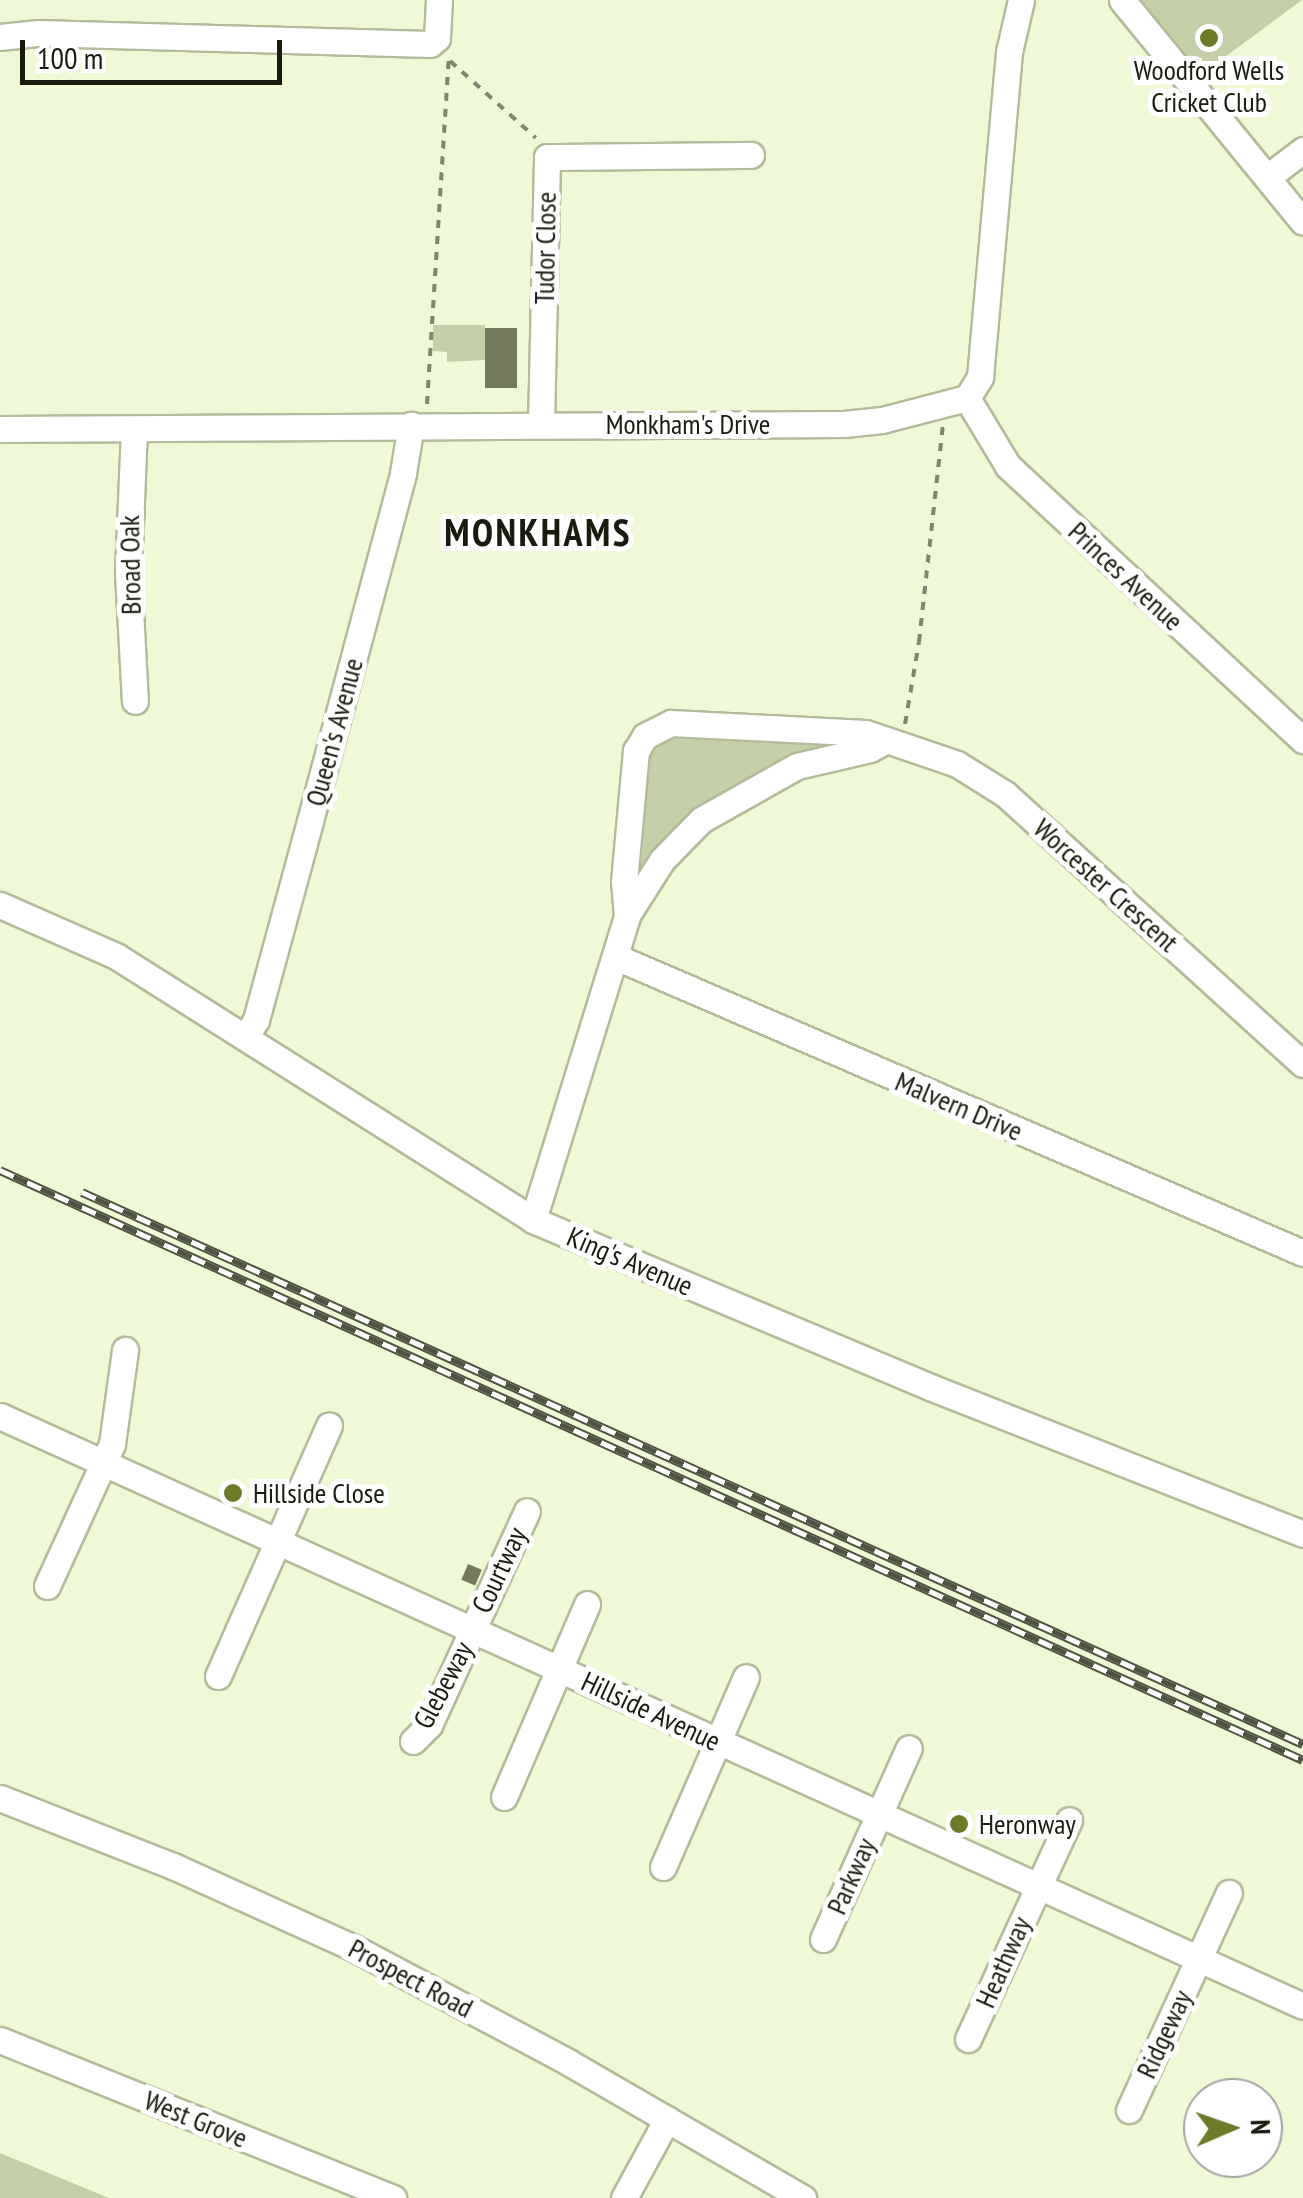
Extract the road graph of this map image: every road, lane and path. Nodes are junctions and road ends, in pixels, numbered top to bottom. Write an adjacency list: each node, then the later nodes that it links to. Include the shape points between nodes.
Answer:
1 (439, 0): 5 (street)
2 (1021, 0): 11 (street, via 1009,52 980,377)
3 (1122, 0): 9 (street)
4 (0, 37): 5 (street, via 58,33)
5 (441, 51): 8 (path, via 534,135); 13 (path)
6 (1303, 150): 9 (street)
7 (750, 154): 8 (street, Tudor Close)
8 (546, 157): 12 (street, Tudor Close)
9 (1269, 176): 10 (street)
10 (1303, 222)
11 (956, 402): 12 (street, Monkham's Drive, via 844,424); 17 (street, Princes Avenue, via 1008,466); 18 (path, via 919,642)
12 (541, 424): 13 (street, Monkham's Drive)
13 (419, 425): 15 (street, Monkham's Drive); 22 (street, Queen's Avenue, via 256,1020)
14 (0, 429): 15 (street, Monkham's Drive)
15 (134, 429): 16 (street, Broad Oak, via 128,508 134,689)
16 (107, 679)
17 (1303, 740)
18 (894, 742): 20 (street, Worcester Crescent, via 797,766 701,820 662,860); 20 (street, Worcester Crescent, via 828,730 658,727 636,750 630,772); 23 (street, Worcester Crescent, via 957,764 1005,794)
19 (0, 905): 22 (street, King's Avenue, via 116,956)
20 (627, 916): 21 (street, Worcester Crescent)
21 (616, 957): 24 (street, Worcester Crescent); 25 (street, Malvern Drive)
22 (246, 1036): 24 (street, King's Avenue)
23 (1303, 1064)
24 (533, 1220): 31 (street, King's Avenue)
25 (1303, 1253)
26 (126, 1350): 29 (street, via 112,1444)
27 (0, 1416): 29 (street, Hillside Avenue)
28 (329, 1426): 32 (street)
29 (101, 1462): 32 (street, Hillside Avenue); 33 (street)
30 (527, 1511): 35 (street, Courtway)
31 (1303, 1534)
32 (276, 1542): 35 (street, Hillside Avenue); 37 (street)
33 (47, 1586)
34 (587, 1604): 36 (street)
35 (472, 1630): 36 (street, Hillside Avenue); 39 (street, Glebeway, via 429,1725)
36 (559, 1668): 40 (street, Hillside Avenue); 43 (street)
37 (218, 1676)
38 (746, 1677): 40 (street)
39 (413, 1740)
40 (717, 1741): 44 (street, Hillside Avenue); 46 (street)
41 (909, 1748): 44 (street, Parkway)
42 (0, 1798): 55 (street, Prospect Road, via 354,1948)
43 (504, 1798)
44 (878, 1814): 47 (street, Hillside Avenue); 49 (street, Parkway)
45 (1069, 1820): 47 (street)
46 (662, 1868)
47 (1038, 1885): 50 (street, Hillside Avenue); 53 (street, Heathway)
48 (1229, 1893): 50 (street, Ridgeway)
49 (823, 1939)
50 (1198, 1958): 51 (street, Hillside Avenue); 54 (street, Ridgeway)
51 (1303, 2006)
52 (0, 2040): 56 (street, West Grove)
53 (968, 2040)
54 (1128, 2110)
55 (667, 2119): 57 (street); 58 (street, Prospect Road)
56 (393, 2198)
57 (624, 2198)
58 (803, 2198)

